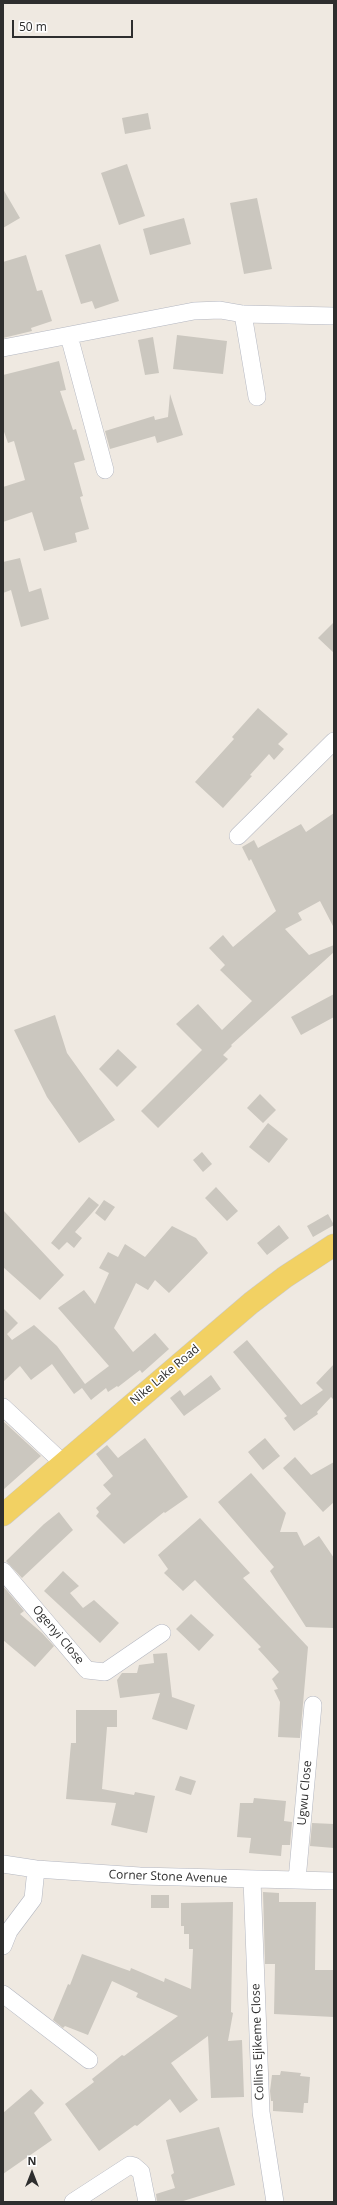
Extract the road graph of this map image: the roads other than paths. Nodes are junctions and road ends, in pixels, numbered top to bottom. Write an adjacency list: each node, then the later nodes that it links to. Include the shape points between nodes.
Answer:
1 (243, 314): 2 (street); 3 (street, via 220,310 194,311); 5 (street)
2 (334, 316)
3 (69, 336): 4 (street); 6 (street)
4 (3, 348)
5 (257, 398)
6 (105, 470)
7 (334, 740): 8 (street)
8 (238, 836)
9 (334, 1246): 11 (main road, Nike Lake Road, via 285,1277 252,1303)
10 (3, 1407): 11 (street)
11 (62, 1462): 12 (main road, Nike Lake Road)
12 (3, 1515)
13 (3, 1571): 14 (street, Ogenyi Close, via 87,1670 105,1672)
14 (162, 1633)
15 (313, 1705): 19 (street, Ugwu Close)
16 (3, 1864): 17 (street, Corner Stone Avenue)
17 (36, 1869): 18 (street, Corner Stone Avenue); 21 (street, via 33,1898 9,1931)
18 (252, 1880): 19 (street, Corner Stone Avenue); 26 (street, Collins Ejikeme Close, via 261,2112)
19 (297, 1880): 20 (street, Corner Stone Avenue)
20 (334, 1882)
21 (3, 1946)
22 (3, 1994): 23 (street)
23 (89, 2060)
24 (73, 2202): 25 (street, via 130,2165 141,2172)
25 (148, 2202)
26 (275, 2202)

